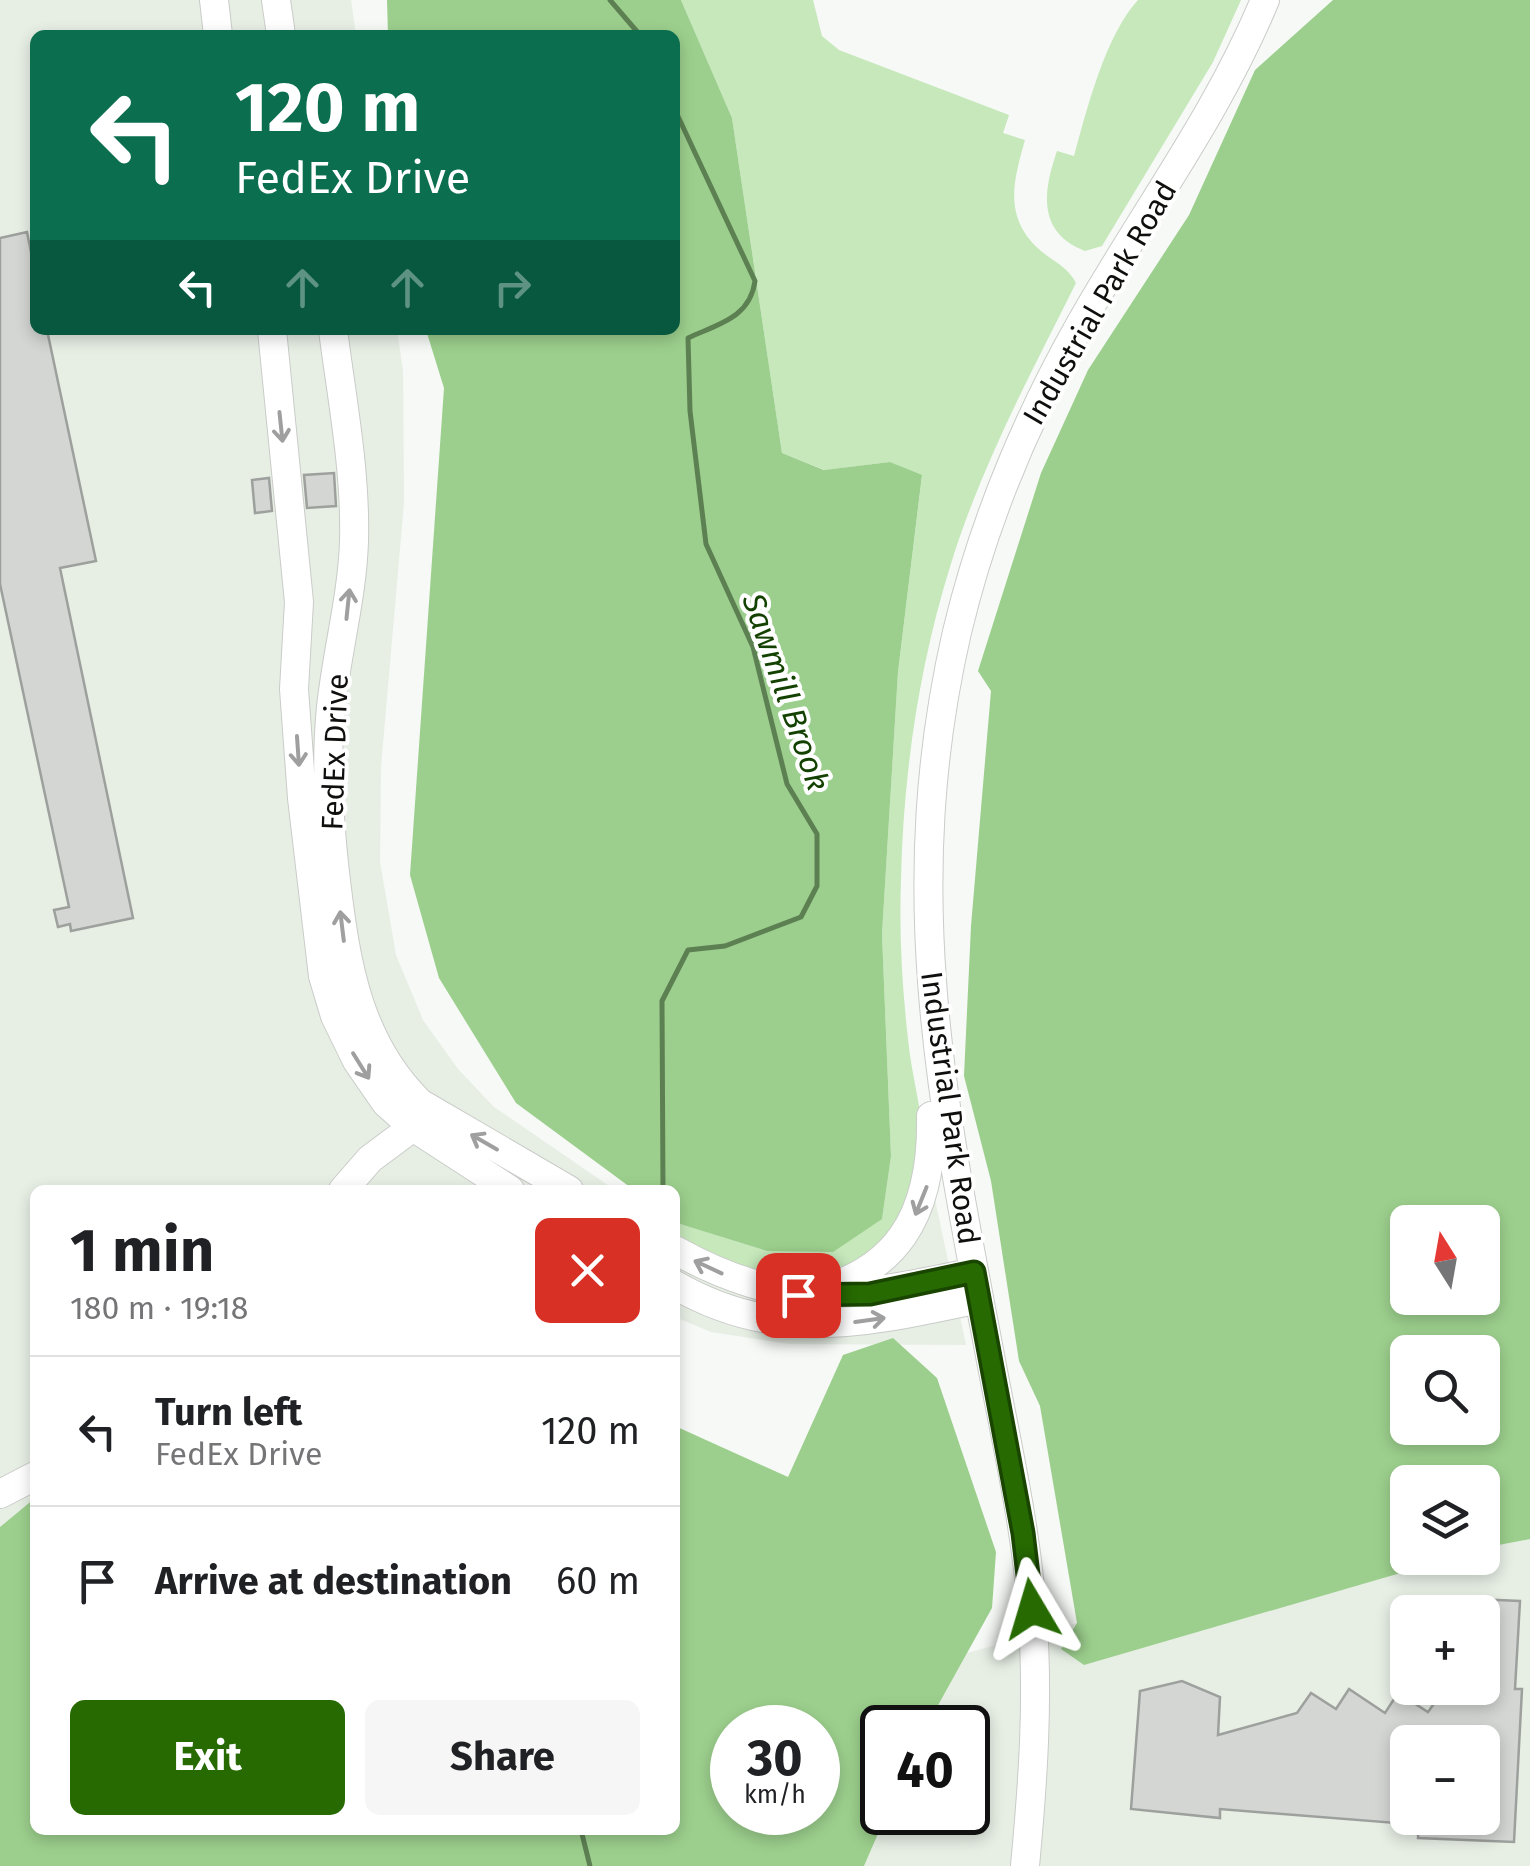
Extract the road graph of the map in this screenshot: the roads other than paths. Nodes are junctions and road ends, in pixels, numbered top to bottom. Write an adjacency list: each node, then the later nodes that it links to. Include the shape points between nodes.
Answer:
1 (214, 0): 4 (street)
2 (276, 0): 5 (street)
3 (1265, 0): 8 (street, Industrial Park Road, via 1190,147 1043,393 978,552 957,634 930,802)
4 (217, 30)
5 (280, 30)
6 (272, 335): 9 (street, FedEx Drive, one-way to 9, via 298,602 300,780 323,976 357,1061)
7 (335, 335): 12 (street, FedEx Drive, one-way to 7, via 420,1103 377,1046 353,990 327,809 331,708 354,530)
8 (928, 965): 14 (street, Industrial Park Road, via 947,1128); 16 (street, one-way to 16, via 932,1152 918,1210 874,1267 828,1290)
9 (412, 1127): 10 (street); 11 (street, FedEx Drive)
10 (347, 1185)
11 (502, 1185)
12 (560, 1185)
13 (680, 1252): 16 (street, one-way to 13, via 735,1280)
14 (976, 1286): 15 (street, one-way to 14, via 724,1308 795,1326 874,1320); 16 (street); 19 (street, Industrial Park Road, via 1032,1609 1035,1744)
15 (680, 1287)
16 (798, 1295)
17 (30, 1479): 18 (street)
18 (0, 1494)
19 (1026, 1866)

